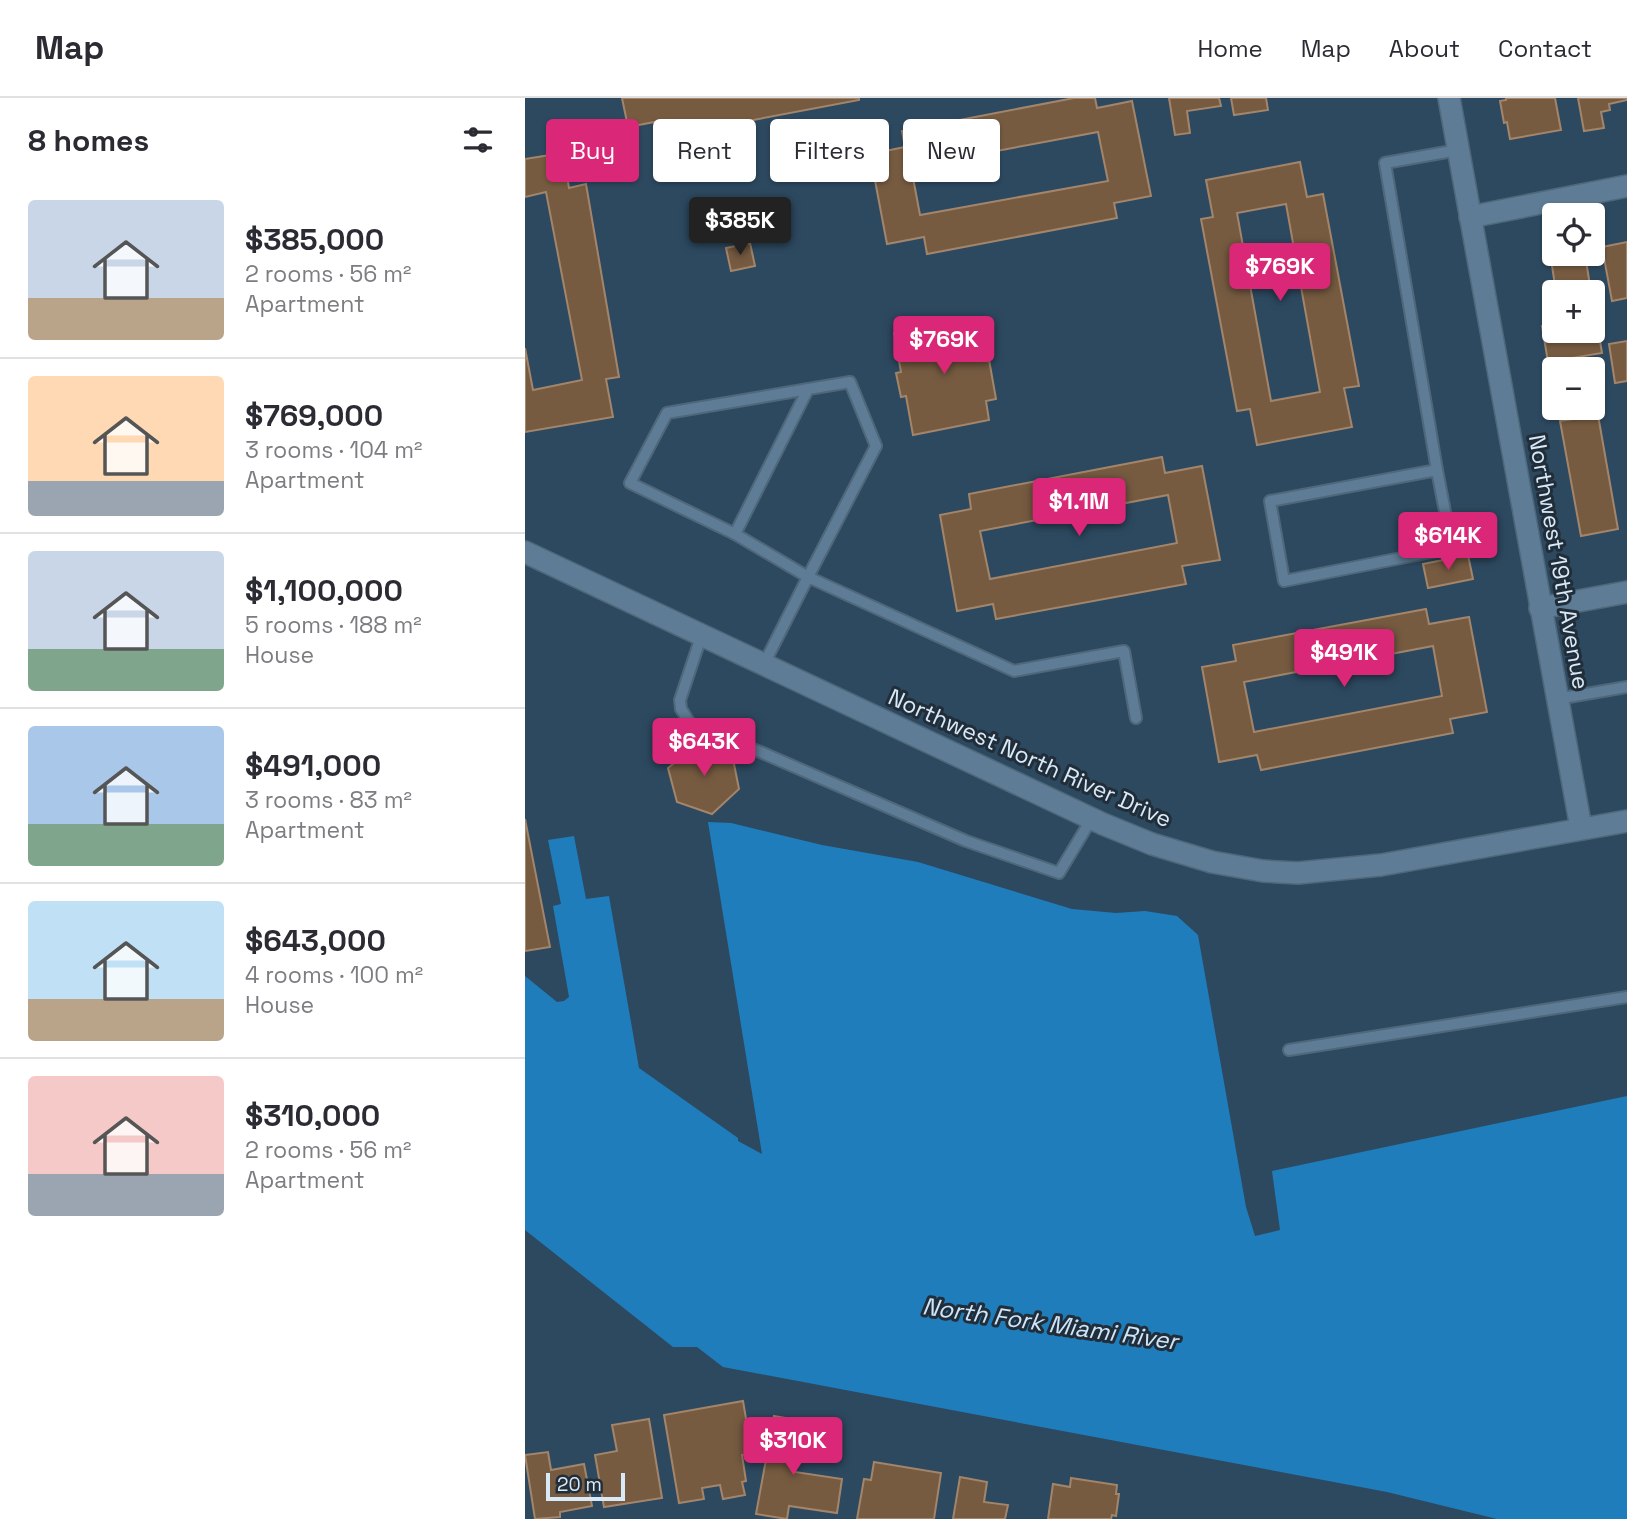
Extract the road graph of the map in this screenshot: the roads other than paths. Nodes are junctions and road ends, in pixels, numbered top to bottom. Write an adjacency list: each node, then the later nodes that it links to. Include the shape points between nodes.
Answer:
1 (1449, 98): 2 (street, Northwest 19th Avenue)
2 (1458, 150): 4 (street, Northwest 19th Avenue); 6 (lane, via 1385,163)
3 (1627, 186): 4 (street)
4 (1470, 217): 11 (street, Northwest 19th Avenue)
5 (808, 390): 7 (lane); 7 (lane, via 667,413 630,483); 9 (lane, via 850,382 876,446)
6 (1437, 470): 6 (lane, via 1270,501 1284,581 1452,548)
7 (735, 534): 9 (lane)
8 (525, 552): 12 (street, Northwest North River Drive)
9 (808, 577): 13 (lane); 16 (lane, via 1014,671 1124,651)
10 (1627, 592): 11 (street)
11 (1541, 608): 15 (street, Northwest 19th Avenue)
12 (701, 637): 13 (street, Northwest North River Drive); 17 (lane, via 681,700 691,725 966,841 1059,873)
13 (763, 666): 17 (street, Northwest North River Drive)
14 (1627, 687): 15 (lane)
15 (1557, 699): 19 (street, Northwest 19th Avenue)
16 (1136, 718)
17 (1091, 818): 19 (street, Northwest North River Drive, via 1204,860 1287,873 1369,867)
18 (1627, 821): 19 (street, Northwest North River Drive)
19 (1581, 828)
20 (1627, 997): 21 (lane)
21 (1289, 1049)

